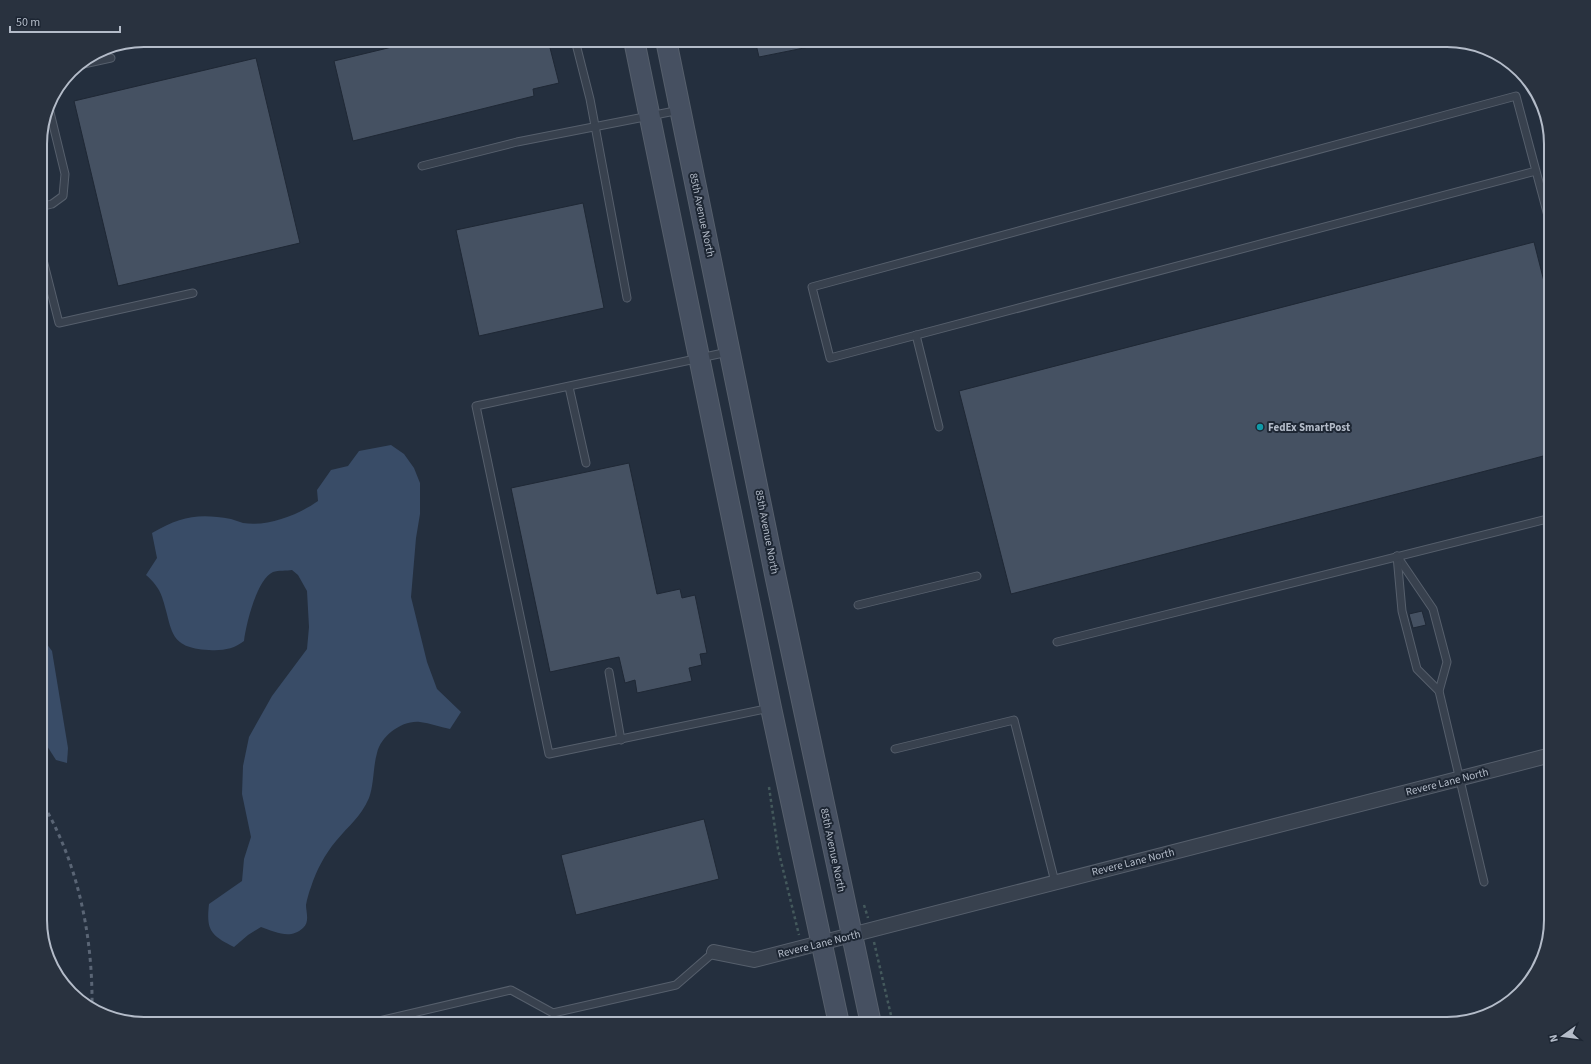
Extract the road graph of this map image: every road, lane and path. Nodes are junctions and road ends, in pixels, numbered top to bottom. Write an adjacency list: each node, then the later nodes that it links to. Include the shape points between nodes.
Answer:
1 (577, 47): 9 (lane)
2 (635, 47): 8 (main road)
3 (667, 47): 6 (main road, 85th Avenue North)
4 (111, 58): 5 (lane)
5 (91, 62)
6 (680, 110): 8 (lane); 18 (main road, 85th Avenue North)
7 (51, 116): 13 (lane, via 65,174 65,184 64,196)
8 (650, 116): 9 (lane); 19 (main road)
9 (595, 127): 10 (lane, via 517,142); 16 (lane)
10 (422, 166)
11 (1536, 171): 12 (lane); 17 (lane); 17 (lane, via 1516,96 812,287 830,358)
12 (1544, 201)
13 (47, 205)
14 (47, 276): 15 (lane, via 59,323)
15 (193, 293)
16 (627, 298)
17 (916, 335): 21 (lane)
18 (730, 351): 19 (lane); 37 (main road, 85th Avenue North)
19 (699, 358): 20 (lane); 30 (main road)
20 (569, 387): 22 (lane); 31 (lane, via 476,406 549,754)
21 (939, 427)
22 (586, 463)
23 (1544, 520): 24 (lane)
24 (1397, 556): 27 (lane); 29 (lane, via 1402,611 1417,669); 29 (lane, via 1433,609 1447,662)
25 (977, 576): 26 (lane)
26 (858, 605)
27 (1057, 642)
28 (609, 672): 31 (lane)
29 (1439, 691): 34 (lane)
30 (770, 708): 31 (lane); 38 (main road)
31 (621, 740)
32 (895, 749): 35 (lane, via 1014,720)
33 (1544, 757): 34 (street, Revere Lane North)
34 (1459, 778): 35 (street, Revere Lane North); 36 (lane)
35 (1055, 882): 37 (street, Revere Lane North)
36 (1484, 882)
37 (851, 936): 38 (street, Revere Lane North); 43 (main road, 85th Avenue North)
38 (820, 943): 39 (street, Revere Lane North, via 754,960); 42 (main road)
39 (714, 952): 41 (lane, via 676,986 552,1012 511,990)
40 (879, 960): 44 (path)
41 (396, 1017)
42 (836, 1017)
43 (869, 1017)
44 (891, 1017)

